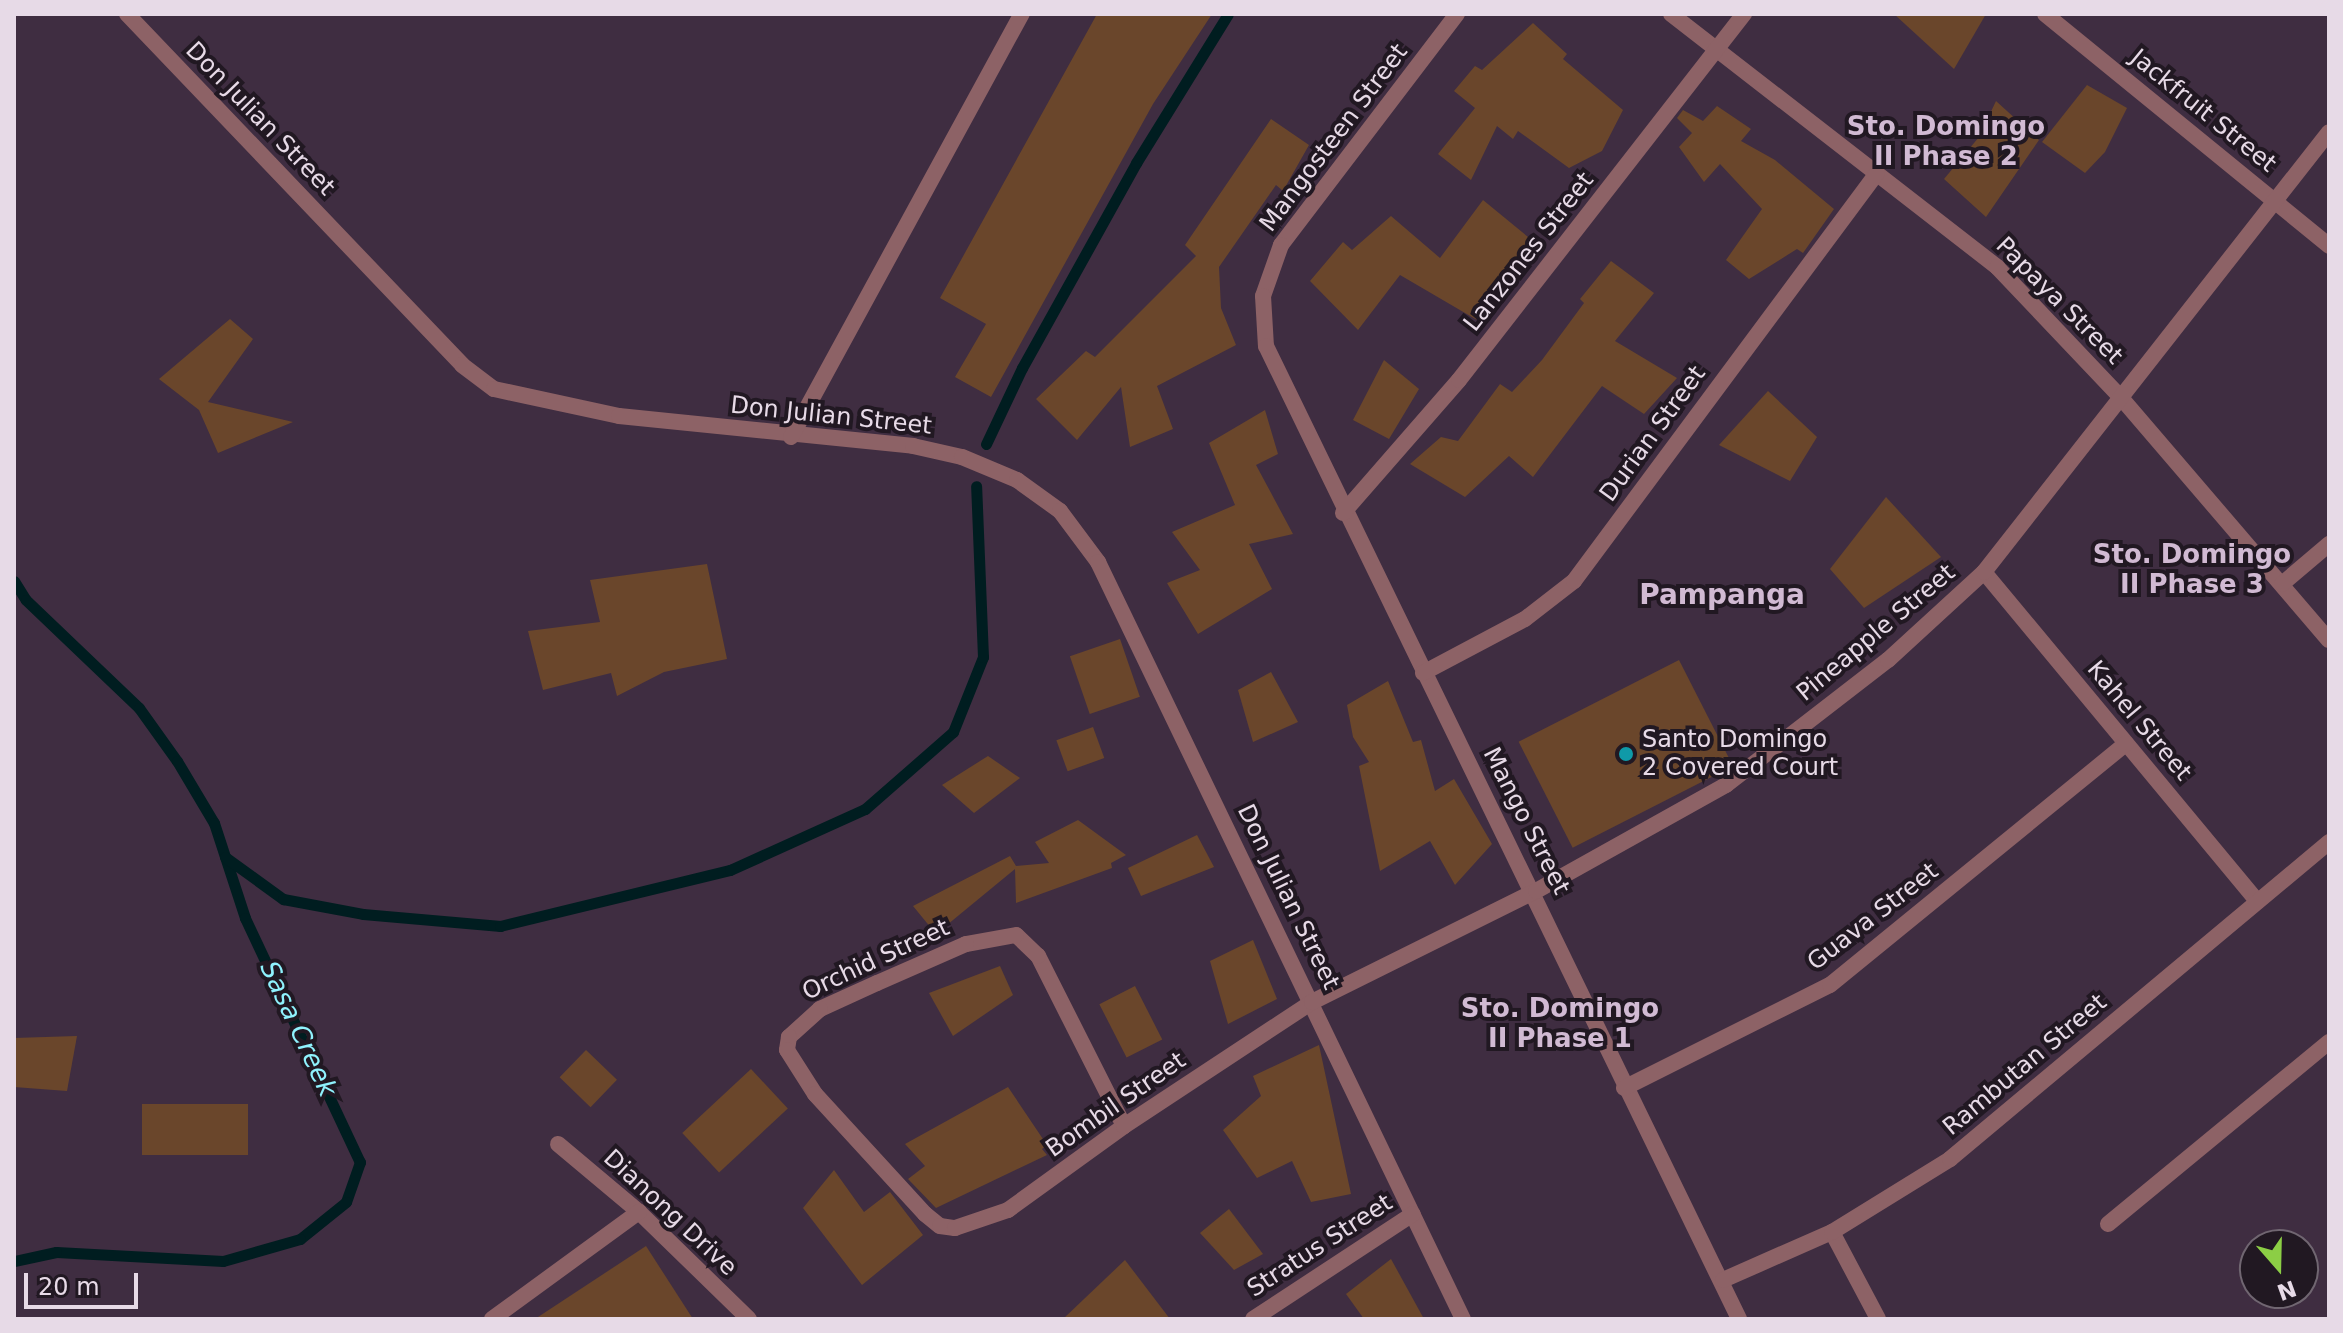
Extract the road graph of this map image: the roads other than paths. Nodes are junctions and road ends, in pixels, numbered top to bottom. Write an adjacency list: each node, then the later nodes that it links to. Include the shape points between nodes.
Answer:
1 (127, 14): 14 (street, Don Julian Street, via 462,365 494,389 619,416)
2 (1022, 14): 14 (street)
3 (1457, 14): 12 (street, Mangosteen Street, via 1281,245 1263,296)
4 (1671, 14): 7 (street, Papaya Street)
5 (1744, 14): 7 (street, Lanzones Street)
6 (2045, 14): 10 (street, Jackfruit Street)
7 (1718, 49): 9 (street, Papaya Street); 15 (street, Lanzones Street, via 1459,380)
8 (2329, 132): 10 (street, Pineapple Street)
9 (1877, 173): 13 (street, Papaya Street, via 1997,267); 20 (street, Durian Street, via 1574,581 1525,619)
10 (2276, 202): 11 (street, Jackfruit Street); 13 (street, Pineapple Street)
11 (2329, 246)
12 (1266, 346): 15 (street, Mango Street)
13 (2123, 400): 17 (street, Pineapple Street); 18 (street, Papaya Street)
14 (791, 437): 25 (street, Don Julian Street, via 913,446 962,457 1017,480 1060,511 1098,562)
15 (1343, 513): 20 (street, Mango Street)
16 (2329, 544): 18 (street)
17 (1984, 572): 21 (street, Kahel Street); 23 (street, Pineapple Street, via 1888,660 1736,777)
18 (2282, 584): 19 (street, Papaya Street)
19 (2329, 640)
20 (1423, 673): 23 (street, Mango Street)
21 (2126, 744): 24 (street, Kahel Street); 27 (street, Guava Street, via 1830,985)
22 (2329, 842): 24 (street, Rambutan Street)
23 (1536, 891): 25 (street, Pineapple Street); 27 (street, Mango Street)
24 (2257, 901): 34 (street, Rambutan Street, via 1950,1159)
25 (1312, 1002): 28 (street, Bombil Street); 31 (street, Don Julian Street)
26 (2329, 1042): 32 (street)
27 (1624, 1088): 35 (street, Mango Street)
28 (1124, 1126): 33 (street, Bombil Street, via 1008,1210 972,1226); 33 (street, Orchid Street, via 1038,956 1016,935 966,944 820,1009 799,1023 787,1050 815,1094)
29 (558, 1144): 30 (street, Dianong Drive)
30 (639, 1212): 36 (street); 37 (street, Dianong Drive)
31 (1413, 1214): 38 (street, Stratus Street); 39 (street, Don Julian Street)
32 (2108, 1224)
33 (940, 1226)
34 (1832, 1232): 35 (street, Rambutan Street); 41 (street)
35 (1723, 1280): 40 (street, Mango Street)
36 (492, 1319)
37 (749, 1319)
38 (1253, 1319)
39 (1463, 1319)
40 (1739, 1319)
41 (1878, 1319)

